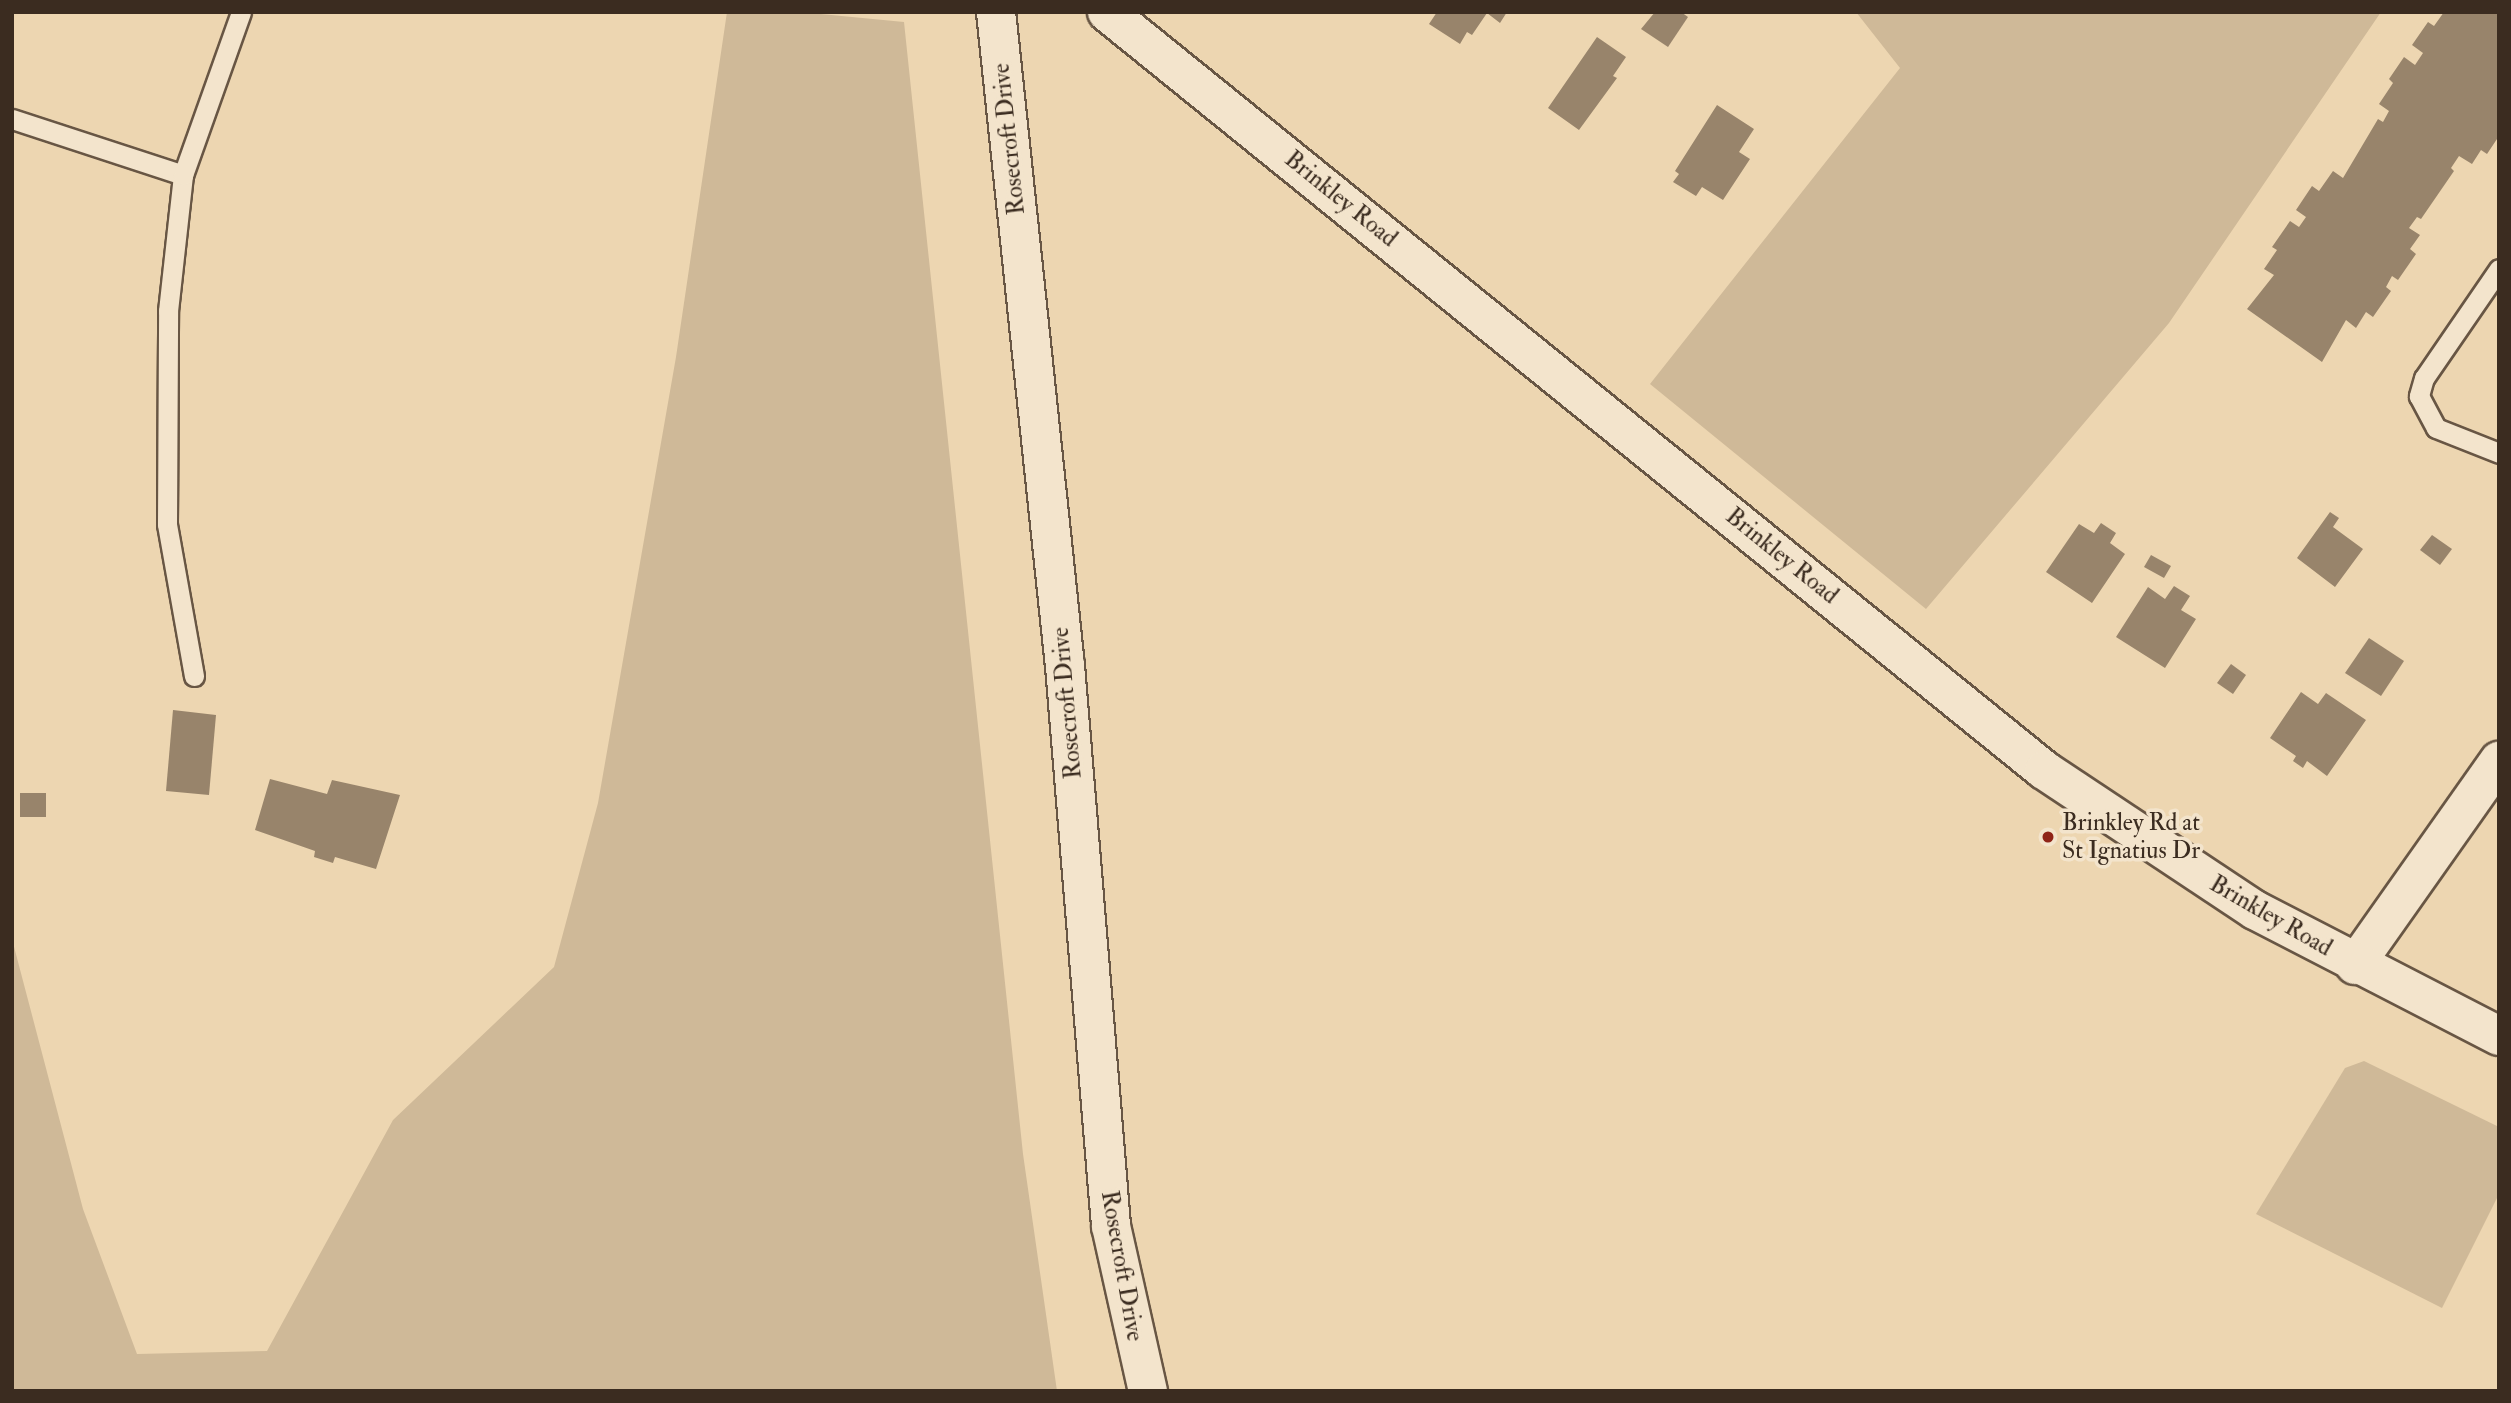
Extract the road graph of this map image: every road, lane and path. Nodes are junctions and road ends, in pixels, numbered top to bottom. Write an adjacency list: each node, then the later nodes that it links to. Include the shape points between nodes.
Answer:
1 (241, 12): 5 (lane)
2 (996, 12): 12 (main road, Rosecroft Drive, via 1065,666 1111,1226)
3 (1107, 12): 10 (main road, Brinkley Road, via 2045,770 2255,910)
4 (12, 119): 5 (lane)
5 (183, 175): 8 (lane, via 168,311 167,524)
6 (2499, 269): 7 (lane, via 2424,378 2419,396 2436,428)
7 (2499, 453)
8 (194, 676)
9 (2499, 761): 10 (main road)
10 (2355, 965): 11 (main road, Brinkley Road)
11 (2499, 1036)
12 (1148, 1391)

